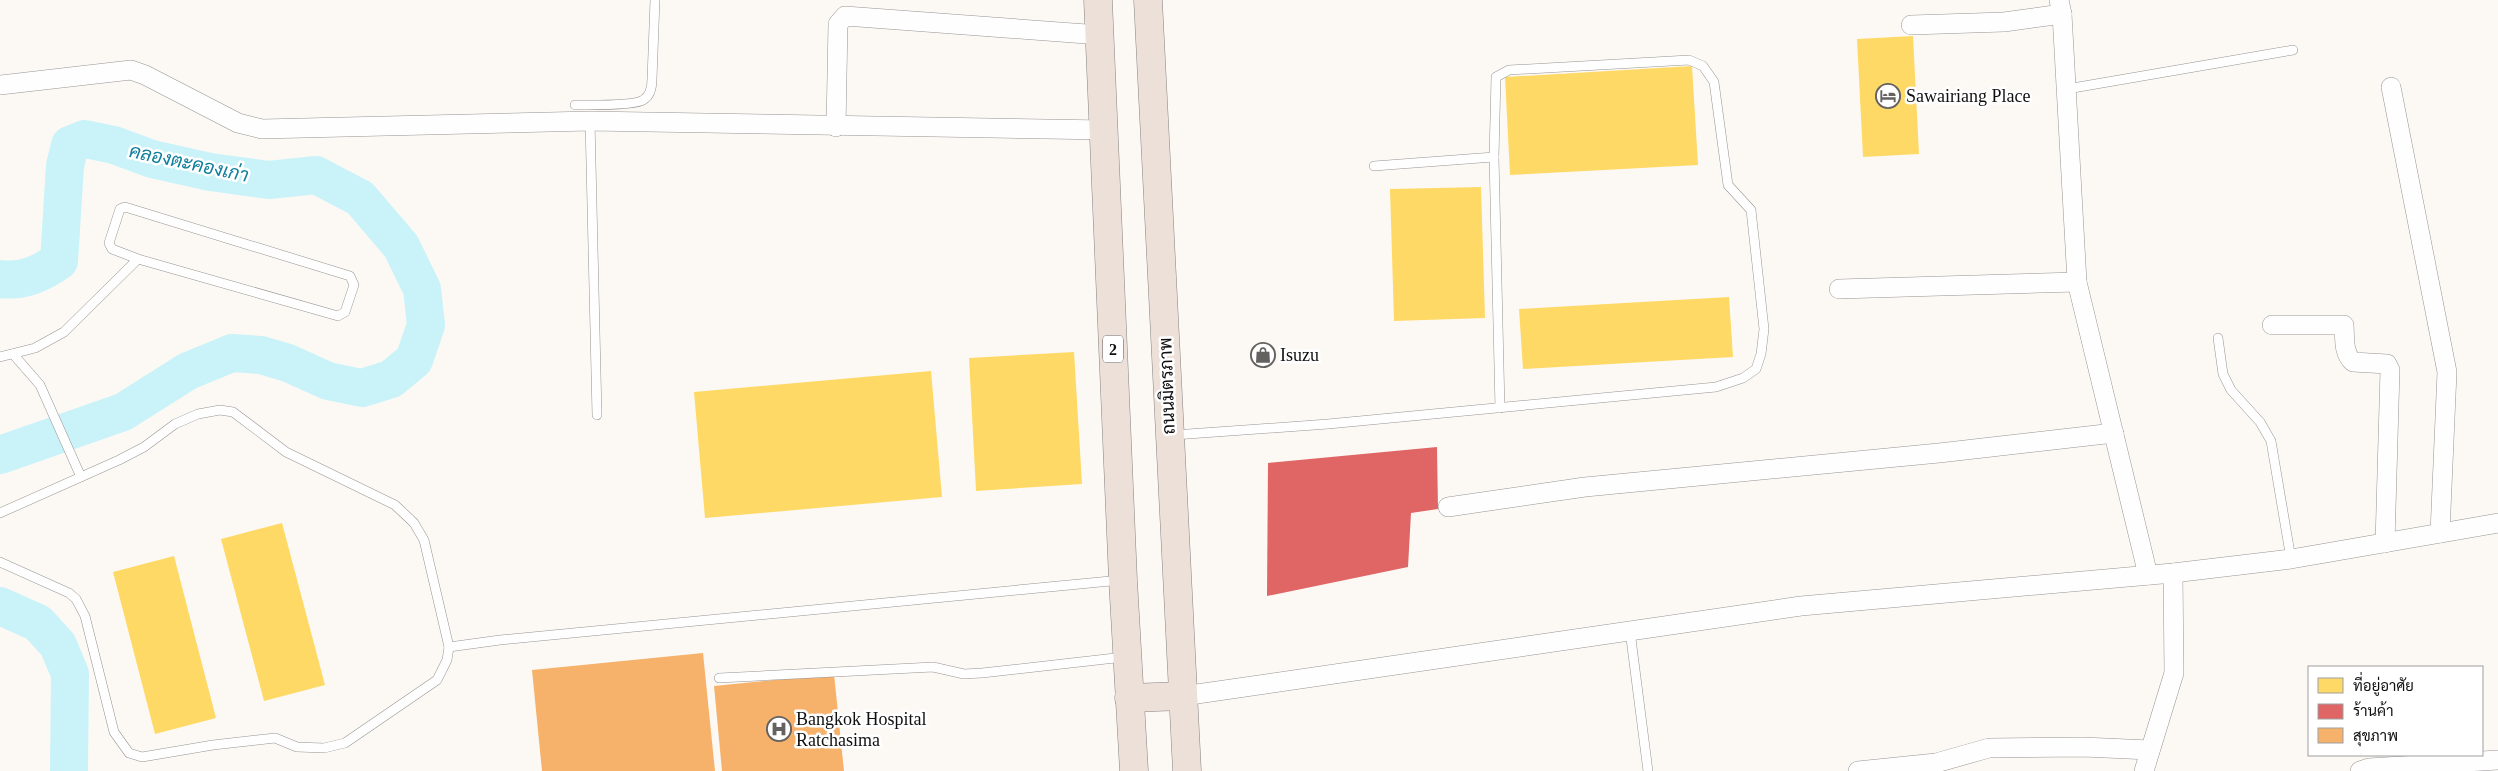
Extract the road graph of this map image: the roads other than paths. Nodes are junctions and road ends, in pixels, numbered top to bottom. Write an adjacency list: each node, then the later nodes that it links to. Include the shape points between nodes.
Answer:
1 (654, 0): 11 (lane, via 652,79 647,97 638,103)
2 (1098, 0): 6 (highway, 2)
3 (1148, 0): 27 (highway, ถนนมิตรภาพ)
4 (2060, 7): 5 (street, via 2004,22); 10 (street)
5 (1911, 26)
6 (1100, 35): 13 (street, via 844,16 838,24); 14 (highway, 2)
7 (2293, 50): 10 (lane)
8 (0, 85): 12 (street, via 131,70 238,123 262,129)
9 (2391, 88): 32 (street, via 2447,372)
10 (2066, 89): 18 (street)
11 (575, 105)
12 (590, 121): 13 (street); 25 (lane)
13 (836, 127): 14 (street)
14 (1104, 130): 38 (highway, 2)
15 (1494, 157): 16 (lane); 24 (lane); 24 (lane, via 1496,77 1501,73 1689,60 1703,66 1714,82 1728,185 1751,210 1764,329 1756,369 1743,378 1716,387)
16 (1374, 166)
17 (138, 259): 17 (lane, via 112,250 109,243 120,209 125,207 350,276 354,285 345,312 338,316); 22 (lane, via 64,332 35,348)
18 (2077, 282): 19 (street); 26 (street)
19 (1839, 289)
20 (2272, 325): 33 (street, via 2344,325 2349,359 2387,364 2390,370)
21 (2218, 338): 34 (lane, via 2222,374 2272,441)
22 (13, 354): 23 (lane); 28 (lane, via 40,385)
23 (0, 356)
24 (1500, 408): 27 (lane)
25 (597, 415)
26 (2114, 433): 29 (street, via 1585,487); 37 (street)
27 (1169, 436): 43 (highway, ถนนมิตรภาพ)
28 (81, 477): 30 (lane); 40 (lane, via 144,447 175,424 198,414 220,410 233,412 286,452 395,505 414,523 424,540)
29 (1448, 507)
30 (0, 513)
31 (2498, 523): 32 (street)
32 (2440, 533): 33 (street)
33 (2385, 543): 34 (street)
34 (2291, 559): 36 (street)
35 (0, 562): 40 (lane, via 76,598 85,616 114,732 129,753 142,757 275,738 297,747 324,748 345,743 437,680 447,660)
36 (2173, 573): 37 (street); 45 (street, via 2174,673)
37 (2148, 575): 39 (street, via 1801,606)
38 (1123, 580): 40 (lane); 41 (highway, 2)
39 (1630, 631): 43 (street); 49 (lane)
40 (449, 647)
41 (1126, 657): 42 (lane, via 964,674 933,667); 44 (highway, 2)
42 (719, 678)
43 (1183, 696): 44 (highway); 48 (highway, ถนนมิตรภาพ)
44 (1129, 698): 47 (highway, 2)
45 (2150, 750): 50 (street, via 1989,748 1936,763); 51 (street)
46 (2498, 760): 52 (street)
47 (1134, 771)
48 (1187, 771)
49 (1648, 771)
50 (1858, 771)
51 (2144, 771)
52 (2360, 771)

